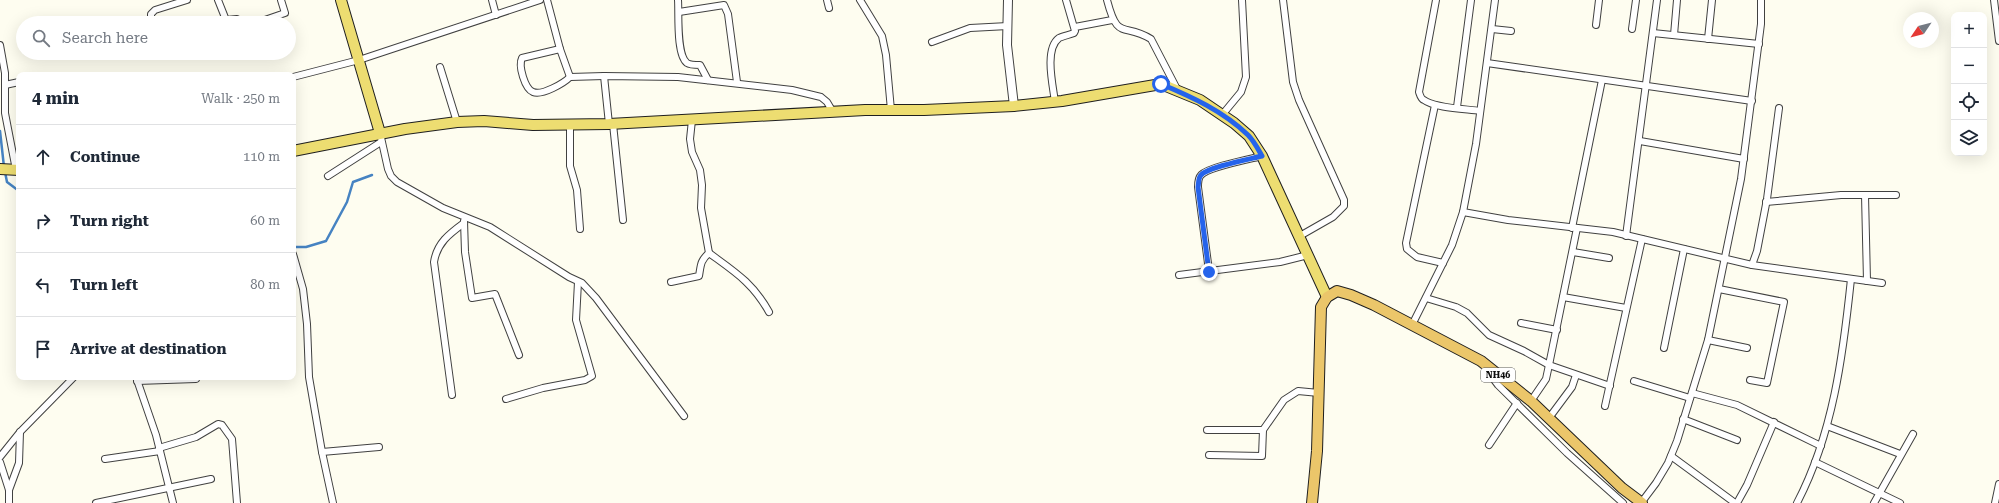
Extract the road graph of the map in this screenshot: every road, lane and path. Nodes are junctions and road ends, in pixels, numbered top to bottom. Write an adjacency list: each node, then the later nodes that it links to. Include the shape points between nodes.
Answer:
1 (188, 0): 30 (street, via 155,10)
2 (218, 0): 31 (street)
3 (281, 0): 32 (street, via 285,13)
4 (341, 0): 49 (main road)
5 (492, 0): 29 (street)
6 (540, 0): 26 (street)
7 (547, 0): 48 (street)
8 (678, 0): 28 (street)
9 (827, 0): 27 (street)
10 (860, 0): 69 (street, via 882,36)
11 (1008, 0): 36 (street)
12 (1066, 0): 37 (street)
13 (1107, 0): 33 (street)
14 (1242, 0): 72 (street, via 1246,77 1241,92)
15 (1283, 0): 93 (street, via 1294,82 1299,100 1344,200 1344,206 1333,217)
16 (1436, 0): 65 (street, via 1419,92 1424,100)
17 (1470, 0): 67 (street)
18 (1496, 0): 38 (street)
19 (1599, 0): 34 (street)
20 (1636, 0): 39 (street)
21 (1657, 0): 41 (street)
22 (1677, 0): 42 (street)
23 (1712, 0): 43 (street)
24 (1761, 0): 46 (street)
25 (1994, 0): 35 (street)
26 (526, 2): 29 (street)
27 (829, 8)
28 (679, 12): 56 (street, via 680,49 690,64 700,65); 58 (street, via 724,5)
29 (496, 14): 49 (street)
30 (150, 16)
31 (224, 16)
32 (276, 16)
33 (1112, 20): 37 (street); 62 (street, via 1120,29 1151,39)
34 (1596, 25)
35 (1998, 25): 45 (street)
36 (1008, 26): 44 (street, via 970,28); 66 (street, via 1007,45)
37 (1075, 27): 64 (street, via 1074,33 1061,37 1054,46 1051,66)
38 (1492, 29): 40 (street); 50 (street)
39 (1632, 29)
40 (1511, 30)
41 (1653, 33): 42 (street); 61 (street)
42 (1674, 35): 43 (street)
43 (1708, 39): 46 (street)
44 (932, 42)
45 (1999, 42)
46 (1759, 44): 63 (street)
47 (0, 45): 52 (street)
48 (560, 49): 55 (street); 55 (street, via 522,58 521,70 529,89 537,93 560,86)
49 (359, 60): 53 (street); 77 (main road)
50 (1487, 63): 57 (street); 70 (street)
51 (440, 66): 74 (street)
52 (3, 73): 60 (street)
53 (296, 76)
54 (604, 76): 55 (street); 56 (street); 76 (street)
55 (570, 77)
56 (708, 80): 58 (street)
57 (1602, 80): 61 (street); 90 (street)
58 (737, 82): 71 (street, via 816,95 827,102)
59 (16, 83): 60 (street)
60 (5, 85): 82 (street)
61 (1646, 87): 63 (street); 78 (street)
62 (1178, 91): 64 (main road, via 1161,84); 72 (main road, via 1200,100)
63 (1752, 101): 81 (street)
64 (1055, 102): 66 (main road)
65 (1435, 104): 67 (street); 101 (street, via 1406,243 1407,249 1417,257)
66 (1014, 106): 69 (main road)
67 (1457, 108): 70 (street)
68 (1779, 108): 86 (street)
69 (891, 110): 71 (main road)
70 (1480, 111): 87 (street)
71 (833, 112): 73 (main road)
72 (1222, 115): 80 (main road, via 1249,136)
73 (692, 120): 76 (main road); 97 (street, via 690,138 692,152 700,170 701,208)
74 (457, 122): 75 (main road); 77 (main road)
75 (570, 124): 76 (main road); 91 (street, via 570,166 577,190)
76 (611, 124): 89 (street)
77 (380, 137): 79 (main road); 83 (street); 88 (street, via 388,169 397,182)
78 (1640, 141): 81 (street); 92 (street)
79 (296, 151)
80 (1262, 156): 93 (main road); 104 (street, via 1211,170 1199,178)
81 (1744, 159): 100 (street)
82 (11, 170)
83 (328, 176)
84 (1865, 194): 85 (street); 86 (street); 107 (street)
85 (1896, 195)
86 (1766, 202): 103 (street, via 1757,252)
87 (1464, 212): 90 (street); 101 (street)
88 (463, 219): 108 (street, via 490,227); 123 (street, via 472,298 495,294); 133 (street, via 440,244 434,262)
89 (623, 220)
90 (1575, 228): 92 (street); 96 (street)
91 (580, 230)
92 (1626, 236): 94 (street)
93 (1298, 237): 98 (main road)
94 (1642, 239): 95 (street); 115 (street)
95 (1684, 249): 100 (street); 121 (street)
96 (1573, 252): 99 (street); 113 (street)
97 (709, 253): 109 (street, via 700,264 699,276); 116 (street, via 751,286 759,294)
98 (1308, 255): 104 (street, via 1280,262); 112 (main road)
99 (1609, 258)
100 (1724, 259): 103 (street); 111 (street)
101 (1443, 263): 114 (street)
102 (296, 264): 153 (street, via 303,289 309,377)
103 (1752, 265): 106 (street)
104 (1209, 272): 105 (street)
105 (1179, 275)
106 (1851, 279): 107 (street); 143 (street, via 1838,380)
107 (1867, 281): 110 (street)
108 (578, 282): 135 (street, via 576,320 592,376 585,380 543,388); 139 (street, via 596,298)
109 (671, 282)
110 (1882, 283)
111 (1719, 290): 120 (street); 129 (street, via 1784,302 1767,383)
112 (1327, 296): 118 (highway, NH46, via 1337,291 1351,295); 132 (highway, via 1321,307)
113 (1563, 297): 115 (street); 119 (street)
114 (1426, 298): 118 (street); 125 (street, via 1467,312 1489,335)
115 (1626, 308): 131 (street)
116 (769, 312)
117 (1521, 323): 119 (street)
118 (1412, 325): 124 (highway, NH46)
119 (1557, 330): 125 (street)
120 (1708, 340): 122 (street); 134 (street)
121 (1664, 348)
122 (1747, 348)
123 (519, 355)
124 (1481, 361): 136 (highway, NH46); 137 (street, via 1498,385)
125 (1549, 366): 126 (street); 136 (street, via 1546,379)
126 (1576, 375): 131 (street); 140 (street, via 1572,387)
127 (71, 380): 146 (street)
128 (136, 380): 152 (street)
129 (1750, 380)
130 (1634, 381): 134 (street)
131 (1610, 386): 138 (street)
132 (1319, 392): 145 (street, via 1298,391 1291,394); 172 (highway)
133 (452, 395)
134 (1691, 395): 141 (street); 142 (street, via 1737,405)
135 (506, 399)
136 (1531, 401): 140 (highway, NH46)
137 (1517, 404): 149 (street); 173 (street)
138 (1605, 406)
139 (684, 416)
140 (1549, 418): 174 (highway, NH46)
141 (1683, 420): 148 (street); 156 (street)
142 (1774, 422): 150 (street); 175 (street, via 1747,485)
143 (1827, 426): 150 (street); 154 (street)
144 (1207, 430): 145 (street)
145 (1263, 430): 155 (street, via 1262,456)
146 (20, 432): 157 (street); 164 (street, via 19,463)
147 (1913, 434): 154 (street)
148 (1737, 440)
149 (1489, 445)
150 (1821, 446): 160 (street)
151 (379, 448): 153 (street)
152 (159, 450): 158 (street); 163 (street); 170 (street, via 218,424 222,425 232,439)
153 (322, 452): 171 (street)
154 (1900, 454): 165 (street)
155 (1208, 455)
156 (1671, 456): 174 (street); 175 (street)
157 (0, 457)
158 (105, 459)
159 (0, 462): 164 (street)
160 (1815, 462): 165 (street); 176 (street)
161 (212, 479): 163 (street)
162 (1999, 484): 166 (street)
163 (169, 487): 168 (street); 169 (street)
164 (9, 490): 167 (street)
165 (1880, 492): 177 (street); 178 (street)
166 (1998, 496): 179 (street)
167 (9, 503)
168 (96, 503)
169 (173, 503)
170 (237, 503)
171 (333, 503)
172 (1312, 503)
173 (1623, 503)
174 (1641, 503)
175 (1736, 503)
176 (1797, 503)
177 (1874, 503)
178 (1900, 503)
179 (1995, 503)

